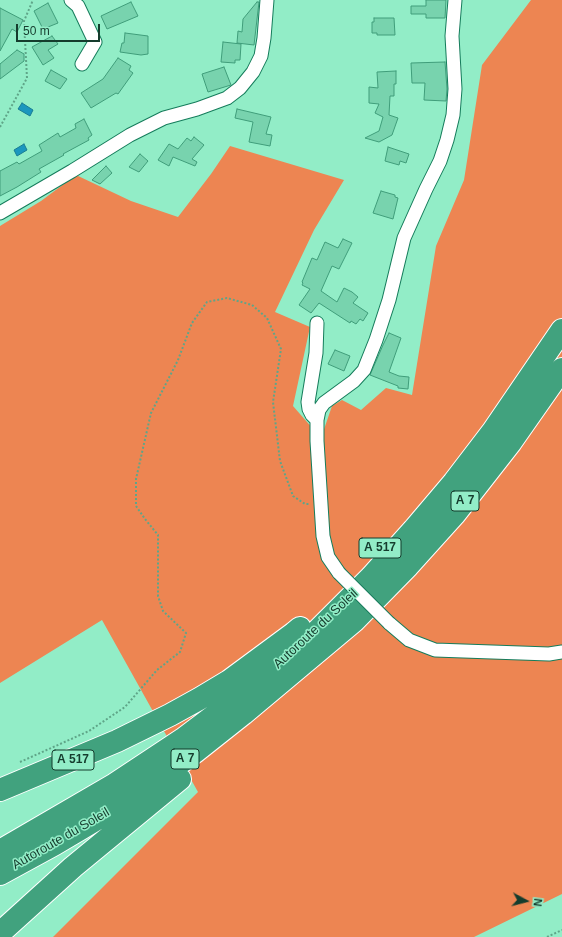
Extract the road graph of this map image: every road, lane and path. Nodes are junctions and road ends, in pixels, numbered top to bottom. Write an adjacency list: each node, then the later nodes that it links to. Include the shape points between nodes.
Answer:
1 (33, 0): 6 (path, via 24,21 27,78)
2 (71, 0): 5 (street, via 78,6 95,42)
3 (267, 0): 7 (street, via 261,56 253,72 240,88 227,98 164,118 130,134)
4 (456, 0): 12 (street, via 452,36 454,115 447,140 440,161 404,238 389,300 364,370 354,381 324,403)
5 (82, 64)
6 (0, 127)
7 (0, 213)
8 (562, 315): 17 (highway, A 517, via 465,449 419,504 332,600 294,633 228,681 170,715 118,741)
9 (317, 323): 12 (street, via 316,353 308,402 312,415)
10 (562, 330): 18 (highway, Autoroute du Soleil / A 7, via 493,431 454,482 371,577 312,636 183,739 115,784)
11 (562, 369): 14 (highway, Autoroute du Soleil / A 7, via 511,442 458,510)
12 (318, 420): 13 (street)
13 (322, 505): 15 (street, bridge, via 328,557 339,573 409,640 435,650 549,654); 16 (path, via 305,504 293,496 280,462 273,402 281,349 267,318 252,305 227,298 207,302 192,323 178,360 151,413 136,479 136,506 158,535 158,596 163,611 186,632 180,652 158,670 125,707 89,730)
14 (354, 621): 19 (highway, Autoroute du Soleil / A 7, via 243,714 161,777 56,844); 21 (highway, via 262,710 73,867)
15 (562, 652)
16 (21, 762)
17 (0, 790)
18 (0, 851)
19 (0, 874)
20 (562, 930): 22 (path)
21 (0, 933)
22 (547, 937)

